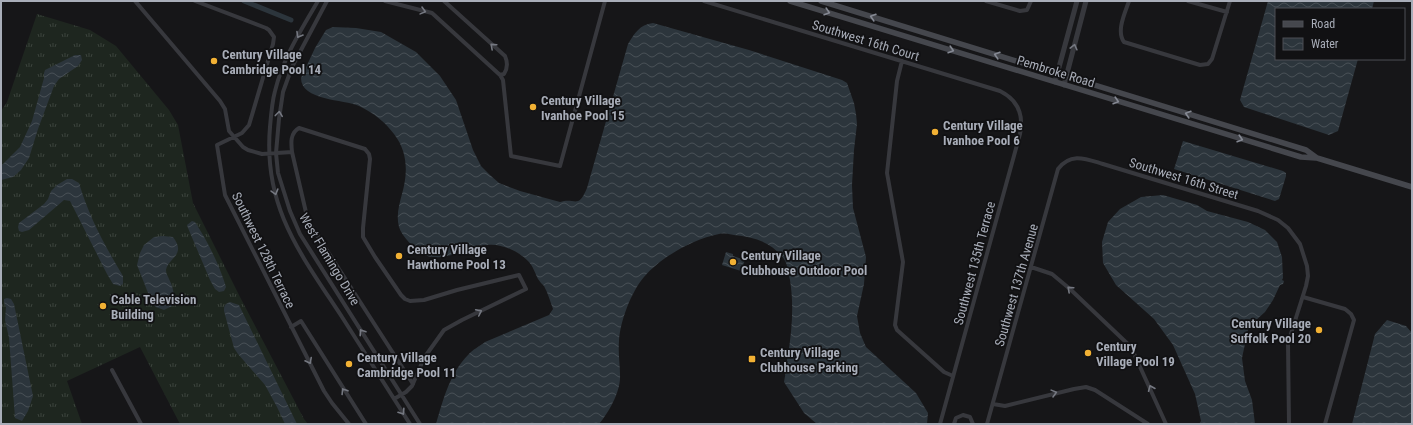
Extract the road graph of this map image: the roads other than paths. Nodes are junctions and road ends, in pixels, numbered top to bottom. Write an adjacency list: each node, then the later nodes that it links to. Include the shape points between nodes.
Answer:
1 (135, 1): 26 (street, via 220,101 225,109 229,131)
2 (195, 1): 26 (street, Southwest 128th Terrace, via 266,28 273,35 273,44 249,125 244,132)
3 (318, 1): 29 (street, West Flamingo Drive, one-way to 29, via 293,44 274,92)
4 (327, 1): 28 (street, West Flamingo Drive, one-way to 4, via 286,83 297,56)
5 (385, 1): 21 (street, one-way to 21, via 432,13)
6 (444, 1): 21 (street, one-way to 6, via 507,69 505,56)
7 (605, 1): 21 (street, via 560,166 511,156 503,80)
8 (704, 1): 19 (street, Southwest 16th Court)
9 (790, 1): 23 (main road, Pembroke Road, one-way to 23)
10 (821, 1): 20 (main road, Pembroke Road, one-way to 10)
11 (986, 1): 12 (street, via 1020,11 1027,10)
12 (1031, 1)
13 (1077, 1): 20 (street)
14 (1086, 1): 22 (street, one-way to 14)
15 (1129, 1): 18 (street, via 1120,30 1124,42 1200,65 1208,64 1212,59)
16 (1188, 1): 18 (street)
17 (1230, 1): 18 (street)
18 (1227, 12)
19 (902, 61): 25 (street, Southwest 16th Court, via 1000,91 1009,96); 37 (street, via 897,81 887,173 903,262 895,325 897,330 944,372)
20 (1057, 73): 22 (main road, Pembroke Road); 23 (street)
21 (500, 75)
22 (1067, 76): 24 (street); 31 (main road, Pembroke Road, one-way to 22, via 1306,150)
23 (1055, 82): 24 (main road, Pembroke Road)
24 (1064, 85): 31 (main road, Pembroke Road, one-way to 31, via 1301,157)
25 (1017, 106): 37 (street, Southwest 135th Terrace, via 1021,117 1020,134)
26 (234, 138): 29 (street, via 248,150); 35 (street, Southwest 128th Terrace, via 217,145 225,195)
27 (292, 152): 28 (street); 38 (street, via 308,221); 38 (street, one-way to 27, via 424,358 444,330 526,289 520,275 424,300 405,300 363,237 370,159 368,152 299,128 293,132)
28 (276, 153): 29 (street); 39 (street, West Flamingo Drive, one-way to 28, via 300,234 281,186)
29 (269, 154): 40 (street, West Flamingo Drive, one-way to 40, via 272,184 281,214 296,246)
30 (1071, 158): 33 (street, Southwest 137th Avenue, via 1058,169); 34 (street, Southwest 16th Street, via 1094,161 1258,211 1278,220 1300,244 1308,276)
31 (1317, 158): 32 (main road, Pembroke Road)
32 (1412, 187)
33 (1031, 267): 41 (street, Southwest 137th Avenue); 52 (street, one-way to 33, via 1133,349 1052,274)
34 (1303, 297): 53 (street, Southwest 16th Street, via 1288,343); 54 (street, via 1348,310 1354,320)
35 (291, 327): 43 (street, Southwest 128th Terrace, one-way to 43, via 328,397); 44 (street, Southwest 128th Terrace, one-way to 35, via 301,321)
36 (112, 370): 42 (street)
37 (953, 376): 47 (street, Southwest 135th Terrace)
38 (413, 384): 39 (street)
39 (402, 394): 40 (street); 46 (street, West Flamingo Drive)
40 (394, 400): 45 (street, West Flamingo Drive, one-way to 45)
41 (993, 404): 50 (street, Southwest 137th Avenue); 51 (street, one-way to 51, via 1002,406 1086,387 1095,390)
42 (141, 424)
43 (349, 424)
44 (366, 424)
45 (410, 424)
46 (420, 424)
47 (940, 424)
48 (954, 424): 49 (street, via 956,418 963,415 970,418)
49 (973, 424)
50 (987, 424)
51 (1148, 424)
52 (1166, 424)
53 (1288, 424)
54 (1325, 424)

